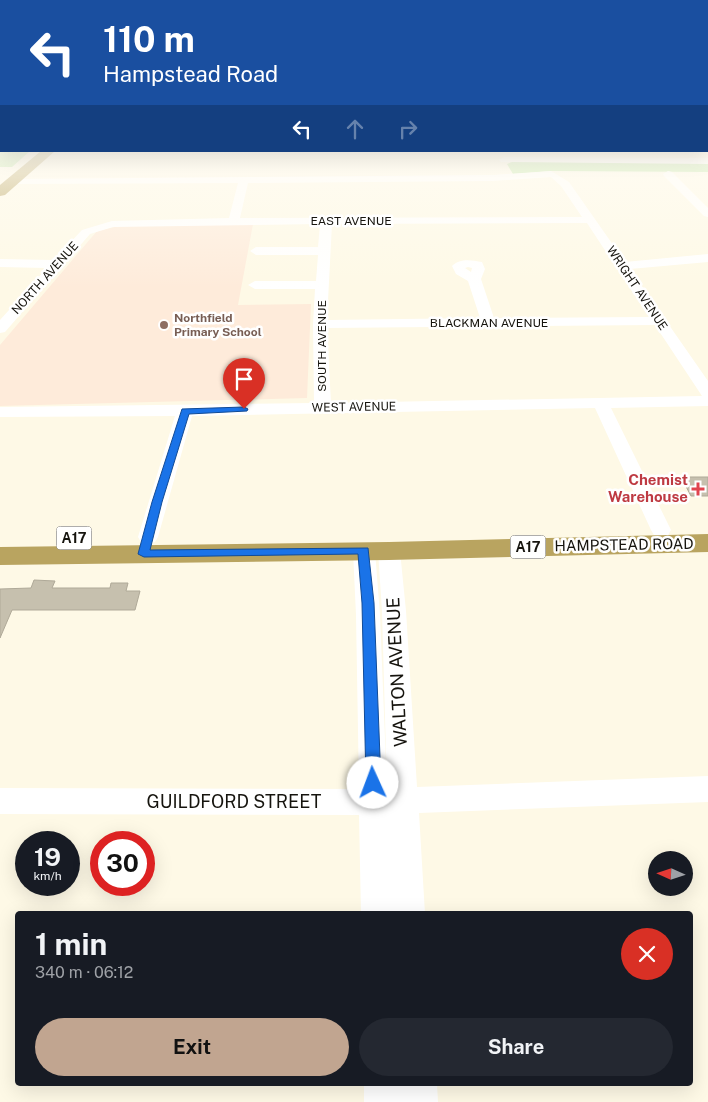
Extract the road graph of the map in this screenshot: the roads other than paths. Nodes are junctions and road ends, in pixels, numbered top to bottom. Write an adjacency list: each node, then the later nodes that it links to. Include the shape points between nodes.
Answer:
1 (243, 184): 6 (street)
2 (567, 184): 5 (street, WRIGHT AVENUE)
3 (675, 184): 4 (street)
4 (708, 214)
5 (590, 220): 7 (street, EAST AVENUE); 14 (street, WRIGHT AVENUE)
6 (234, 222): 7 (street, EAST AVENUE); 8 (street, EAST AVENUE)
7 (326, 222): 10 (street, SOUTH AVENUE)
8 (98, 225): 13 (street, NORTH AVENUE, via 86,232)
9 (256, 251): 10 (street)
10 (324, 251): 17 (street, SOUTH AVENUE)
11 (708, 258): 14 (street)
12 (0, 263): 13 (street)
13 (56, 264): 21 (street, NORTH AVENUE)
14 (621, 266): 18 (street, WRIGHT AVENUE)
15 (474, 279): 19 (street)
16 (255, 285): 17 (street, SOUTH AVENUE)
17 (322, 285): 20 (street, SOUTH AVENUE)
18 (658, 321): 19 (street, BLACKMAN AVENUE); 22 (street, WRIGHT AVENUE)
19 (489, 322): 20 (street, BLACKMAN AVENUE)
20 (320, 324): 25 (street, SOUTH AVENUE)
21 (0, 329)
22 (708, 393)
23 (708, 401): 24 (street, WEST AVENUE)
24 (601, 404): 25 (street, WEST AVENUE); 29 (street)
25 (322, 408): 26 (street, WEST AVENUE)
26 (185, 411): 27 (street, WEST AVENUE); 33 (street)
27 (0, 412)
28 (708, 528): 29 (highway, HAMPSTEAD ROAD / A17)
29 (664, 537): 31 (highway, HAMPSTEAD ROAD / A17); 32 (highway, HAMPSTEAD ROAD / A17)
30 (0, 538): 33 (highway, HAMPSTEAD ROAD / A17)
31 (376, 543): 33 (highway, HAMPSTEAD ROAD / A17); 36 (street, WALTON AVENUE); 38 (street, WALTON AVENUE, via 368,603)
32 (708, 543)
33 (146, 545): 34 (highway, HAMPSTEAD ROAD / A17)
34 (0, 556)
35 (708, 789): 36 (street, GUILDFORD STREET)
36 (403, 800): 38 (street, GUILDFORD STREET); 40 (street, WALTON AVENUE)
37 (0, 801): 38 (street, GUILDFORD STREET)
38 (374, 802): 39 (street, WALTON AVENUE)
39 (377, 911)
40 (409, 911)
41 (383, 1086): 43 (street)
42 (418, 1086): 44 (street)
43 (383, 1102)
44 (419, 1102)

